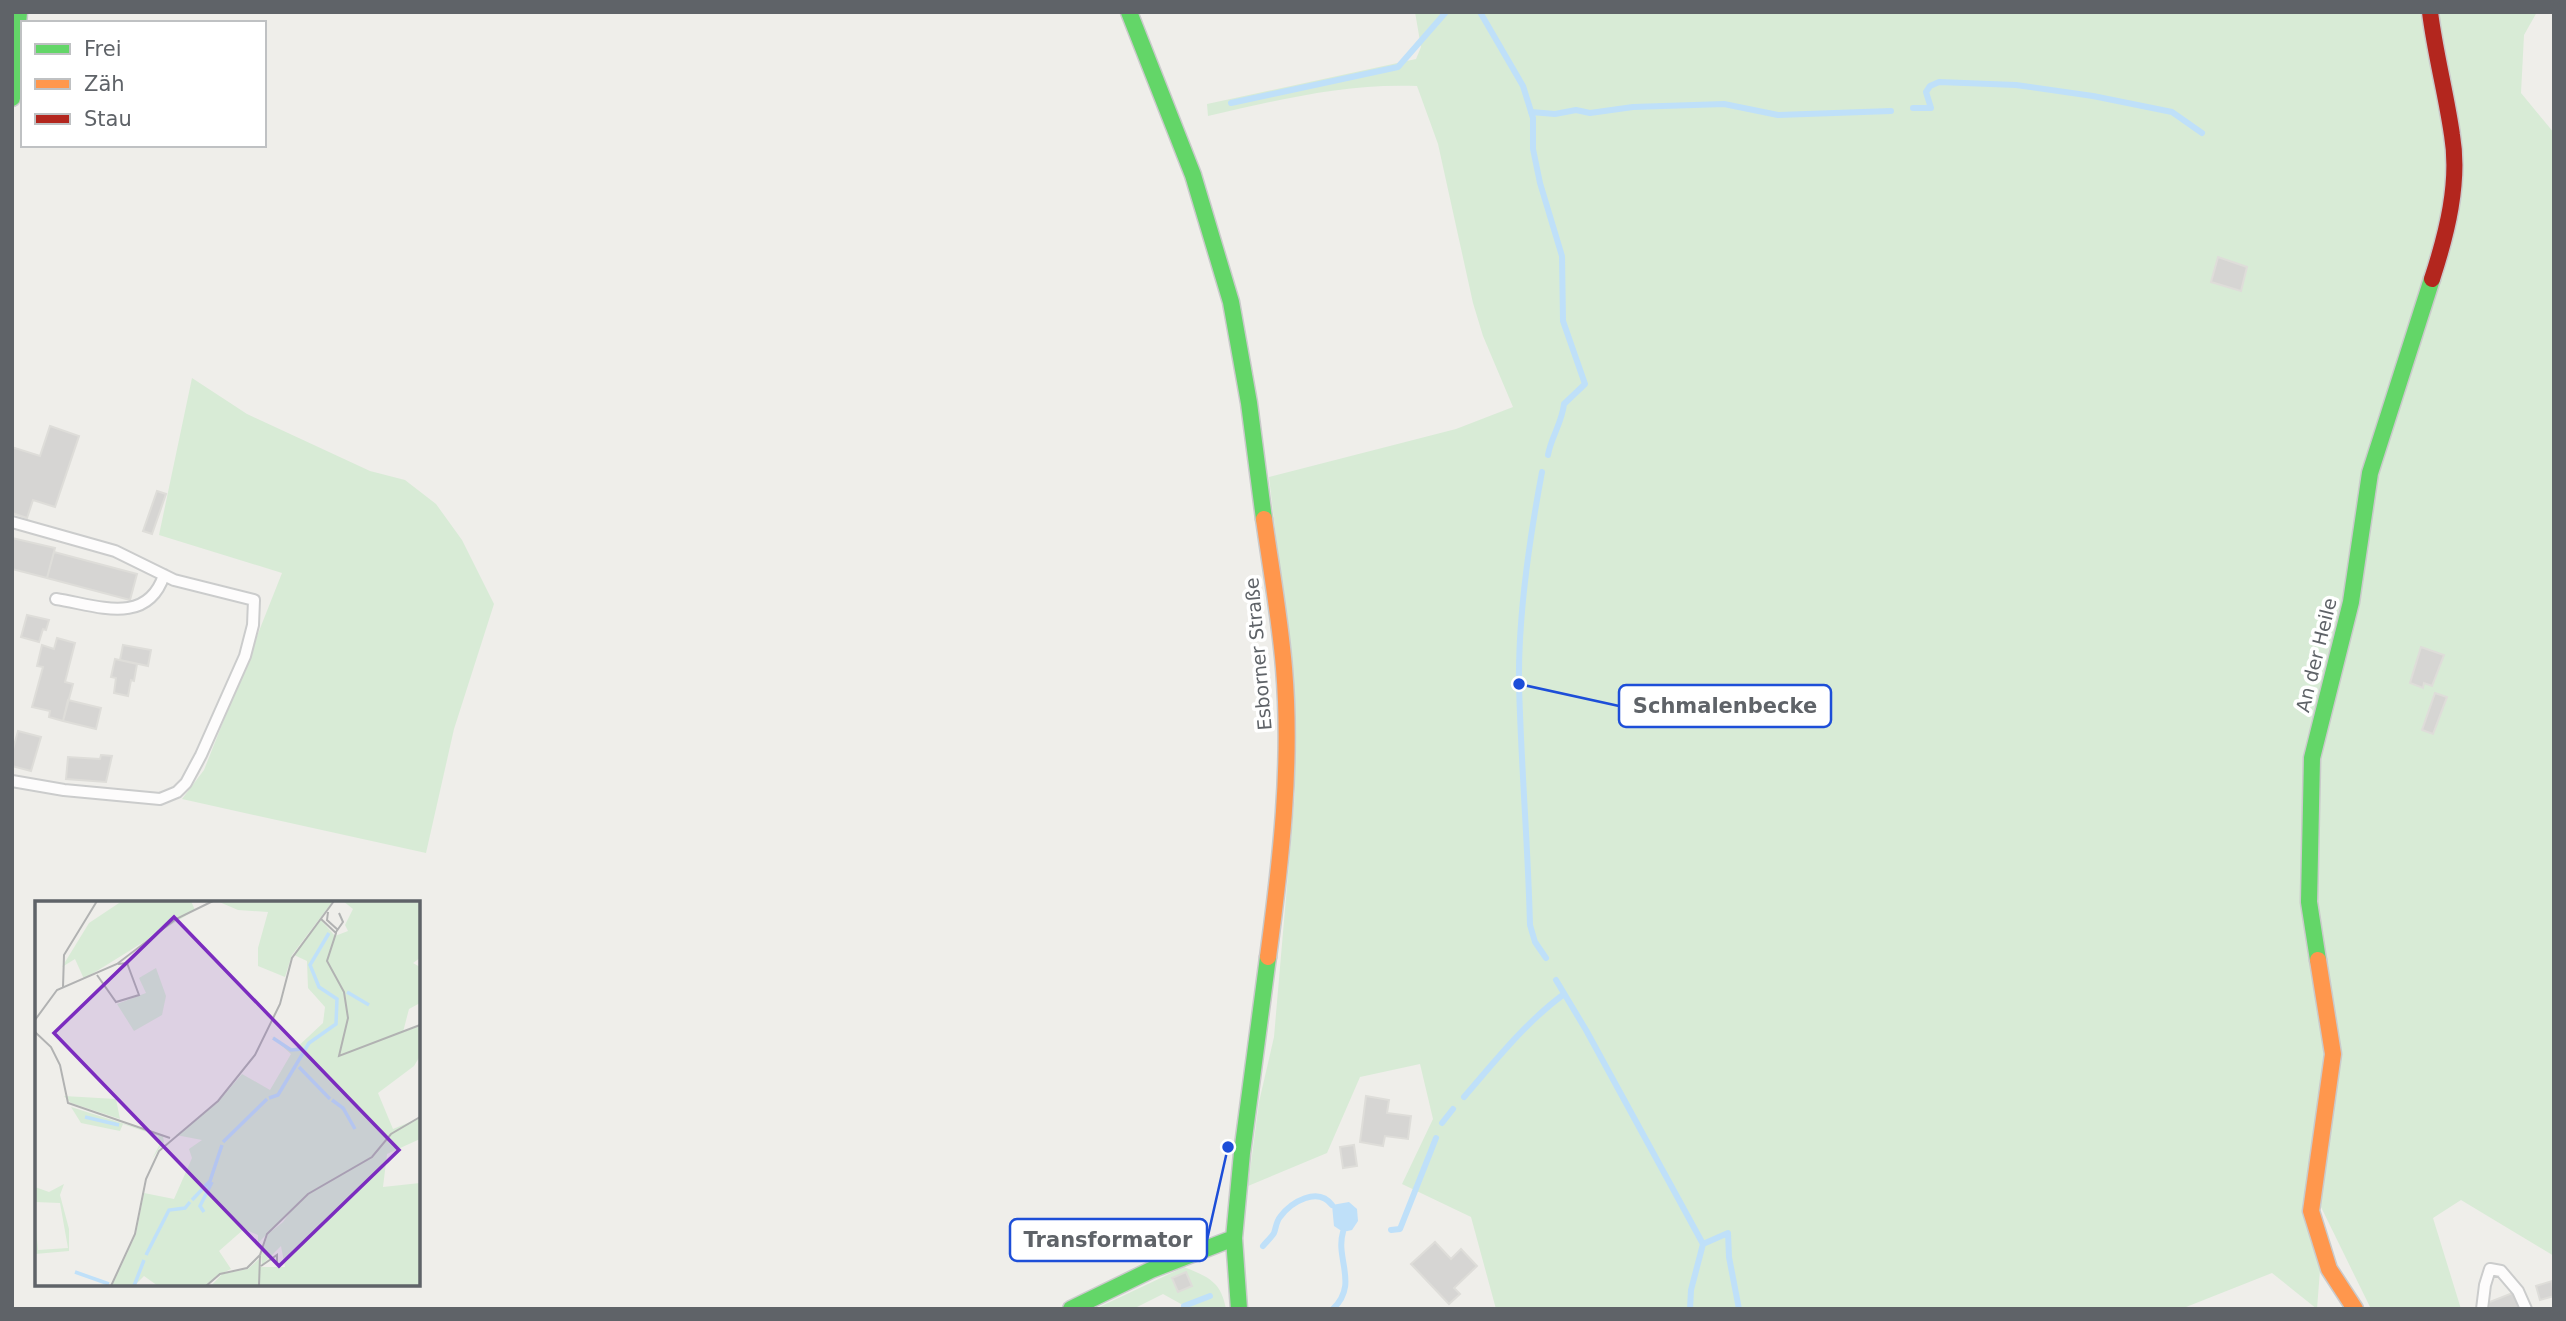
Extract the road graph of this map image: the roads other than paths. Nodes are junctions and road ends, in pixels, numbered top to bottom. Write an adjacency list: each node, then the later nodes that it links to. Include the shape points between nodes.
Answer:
1 (19, 12): 4 (street)
2 (1129, 12): 9 (street, Esborner Straße, via 1193,175 1231,302 1284,668 1287,761 1282,863)
3 (2430, 12): 12 (street, An der Heile, via 2453,137 2453,194 2441,252 2370,473 2351,602 2312,758 2309,902 2333,1054 2311,1211 2329,1269)
4 (12, 98)
5 (12, 522): 6 (lane, via 116,551)
6 (164, 575): 7 (lane, via 153,597 128,610); 8 (lane, via 254,600 245,656 186,783 160,799)
7 (56, 599)
8 (12, 781)
9 (1234, 1238): 10 (street, via 1169,1261); 11 (street, Esborner Straße)
10 (1072, 1309)
11 (1240, 1309)
12 (2355, 1309)
13 (2482, 1309): 14 (lane, via 2490,1269 2501,1271 2518,1290)
14 (2526, 1309)

